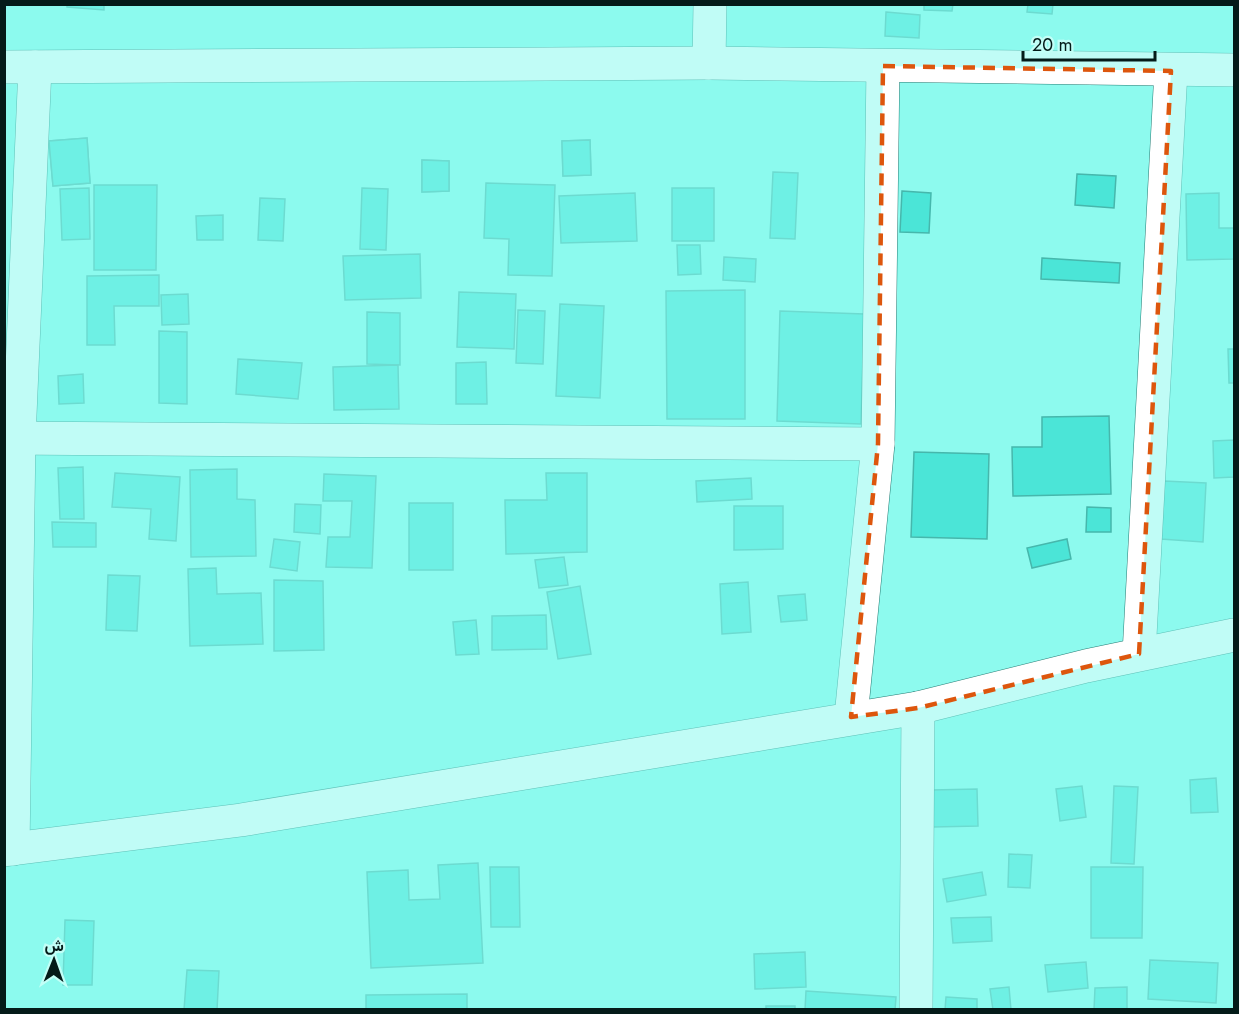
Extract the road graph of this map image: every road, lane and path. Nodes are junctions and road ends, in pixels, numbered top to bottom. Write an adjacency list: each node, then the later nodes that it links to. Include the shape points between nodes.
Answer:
1 (710, 4): 2 (street)
2 (710, 63): 3 (street); 4 (street)
3 (883, 66): 6 (street); 8 (street)
4 (20, 67): 7 (street)
5 (1234, 70): 6 (street)
6 (1171, 71): 10 (street)
7 (12, 438): 8 (street); 13 (street)
8 (878, 444): 12 (street)
9 (1234, 635): 10 (street)
10 (1139, 654): 11 (street)
11 (918, 708): 12 (street); 14 (street)
12 (851, 717): 13 (street, via 241,820)
13 (9, 849)
14 (916, 1010)

